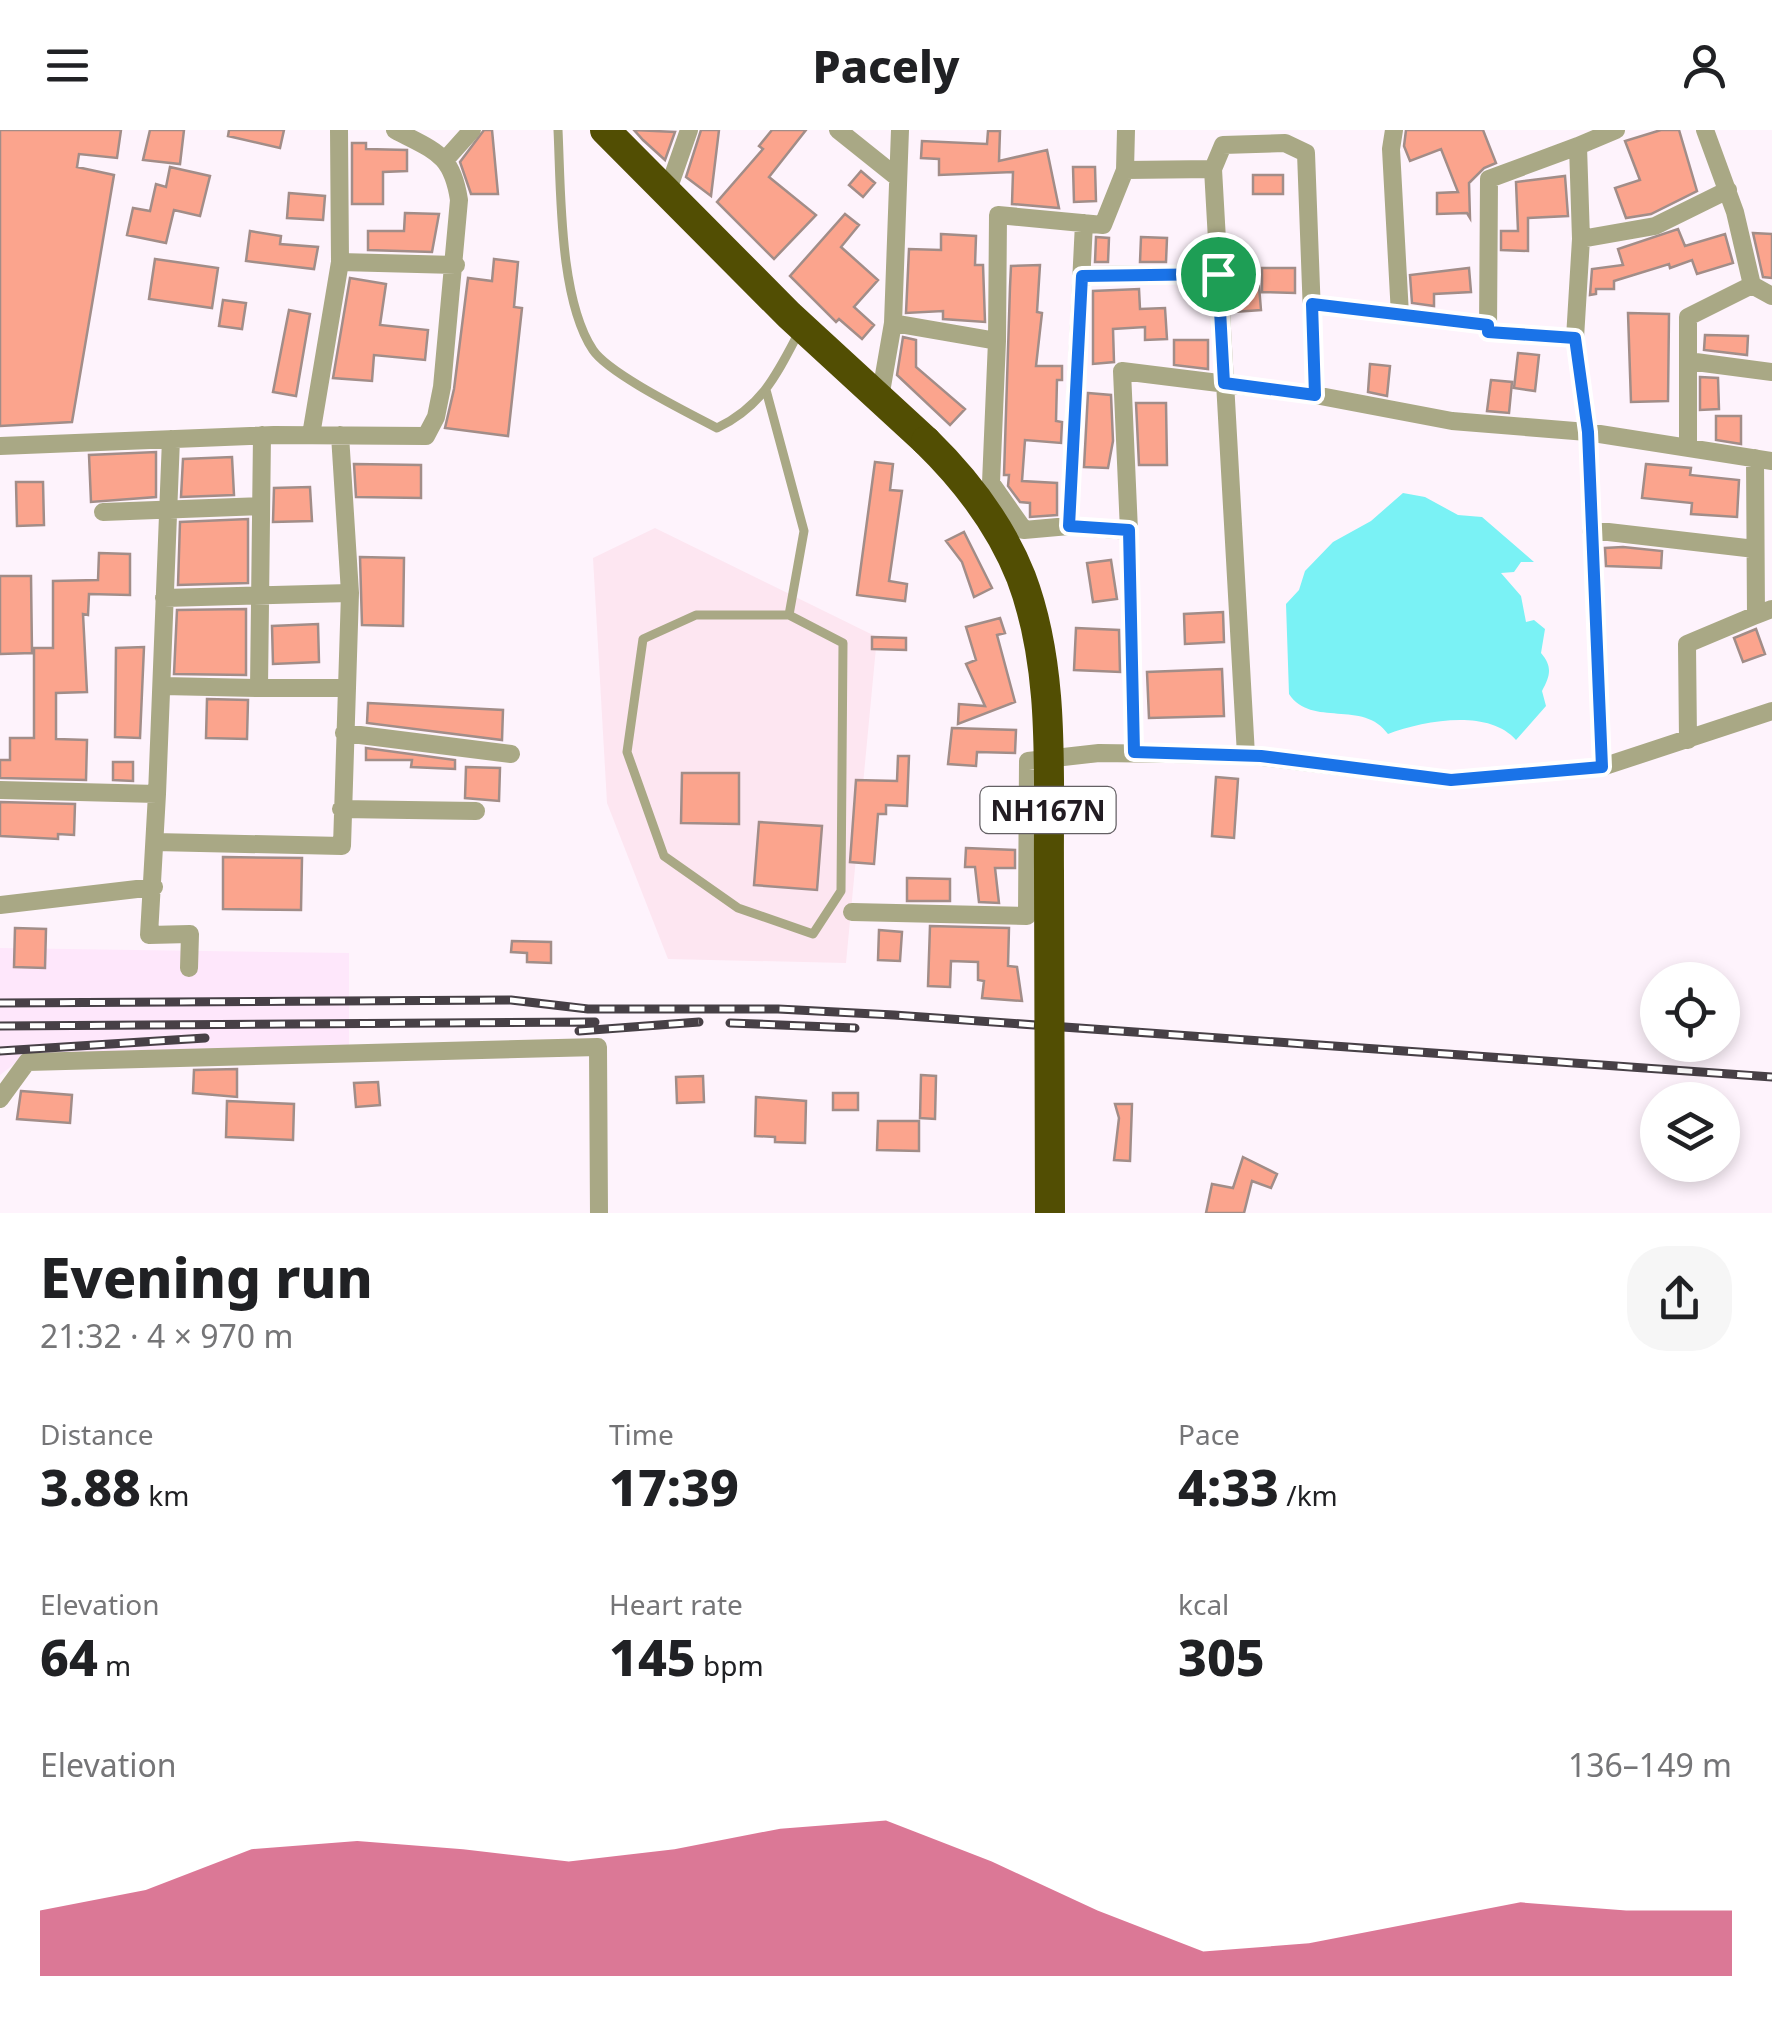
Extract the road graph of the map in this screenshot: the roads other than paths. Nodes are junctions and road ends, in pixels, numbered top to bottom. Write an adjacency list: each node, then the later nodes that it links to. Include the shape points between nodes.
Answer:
1 (339, 130): 23 (street)
2 (395, 130): 15 (street)
3 (472, 130): 15 (street)
4 (558, 130): 39 (lane, via 569,286 594,352 717,428 747,414)
5 (605, 130): 19 (highway, NH167N)
6 (689, 130): 19 (street)
7 (838, 130): 18 (street)
8 (900, 130): 18 (street)
9 (1126, 130): 17 (street)
10 (1394, 130): 30 (street)
11 (1561, 130): 14 (street)
12 (1616, 130): 14 (street)
13 (1706, 130): 20 (street)
14 (1573, 147): 22 (street); 32 (street, via 1489,180)
15 (446, 158): 24 (street, via 459,200)
16 (1213, 169): 17 (street); 25 (street); 29 (street, via 1223,145 1285,143 1306,153)
17 (1125, 170): 21 (street, via 1104,225)
18 (898, 178): 31 (street)
19 (668, 190): 33 (highway, NH167N)
20 (1728, 190): 22 (street, via 1654,226); 27 (street)
21 (1084, 224): 26 (street); 35 (street, via 998,215)
22 (1581, 238): 34 (street)
23 (340, 262): 24 (street); 43 (street)
24 (456, 265): 44 (street, via 442,387 426,436)
25 (1218, 274): 26 (street); 38 (street)
26 (1082, 276): 53 (street)
27 (1752, 285): 28 (street); 36 (street, via 1688,318)
28 (1772, 296)
29 (1312, 304): 30 (street); 40 (street)
30 (1400, 315): 32 (street)
31 (893, 323): 35 (street); 41 (street)
32 (1488, 325): 34 (street, via 1488,332)
33 (802, 326): 39 (lane); 41 (highway, NH167N)
34 (1575, 338): 42 (street)
35 (997, 341): 53 (street, via 991,483 1024,530)
36 (1688, 361): 37 (street); 48 (street)
37 (1772, 372)
38 (1224, 383): 40 (street); 54 (street, via 1122,372); 70 (street)
39 (766, 390): 61 (lane, via 804,530)
40 (1315, 395): 42 (street, via 1452,422)
41 (880, 398): 83 (highway, NH167N, bridge, via 971,489 1006,544 1040,651 1048,794)
42 (1587, 432): 48 (street); 55 (street)
43 (311, 435): 44 (street); 45 (street)
44 (340, 435): 57 (street)
45 (262, 436): 46 (street); 50 (street)
46 (171, 439): 47 (street); 51 (street)
47 (0, 446)
48 (1688, 448): 49 (street)
49 (1763, 460): 56 (street)
50 (261, 506): 51 (street); 58 (street)
51 (168, 508): 52 (street); 59 (street)
52 (103, 512)
53 (1069, 526): 54 (street)
54 (1129, 530): 68 (street)
55 (1592, 530): 56 (street); 71 (street)
56 (1756, 549): 60 (street)
57 (350, 593): 58 (street); 64 (street)
58 (259, 596): 59 (street); 63 (street)
59 (164, 598): 62 (street)
60 (1764, 612): 67 (street, via 1687,644)
61 (789, 615): 61 (lane, via 696,615 644,640 627,752 664,856 738,908 812,934 841,891 842,643)
62 (163, 686): 63 (street); 73 (street)
63 (259, 688): 64 (street)
64 (345, 688): 66 (street)
65 (1772, 710): 67 (street)
66 (344, 733): 69 (street); 74 (street)
67 (1688, 740): 71 (street)
68 (1134, 752): 70 (street); 79 (street, via 1028,761 1028,916)
69 (511, 754)
70 (1246, 755): 71 (street, via 1451,780)
71 (1602, 767)
72 (0, 790): 73 (street)
73 (157, 794): 76 (street)
74 (340, 809): 75 (street); 76 (street, via 342,846)
75 (476, 812)
76 (155, 842): 77 (street)
77 (154, 886): 78 (street); 80 (street, via 149,935 190,934)
78 (0, 905)
79 (852, 912)
80 (188, 968)
81 (0, 1099): 82 (street, via 27,1062 598,1047)
82 (599, 1213)
83 (1050, 1213)

